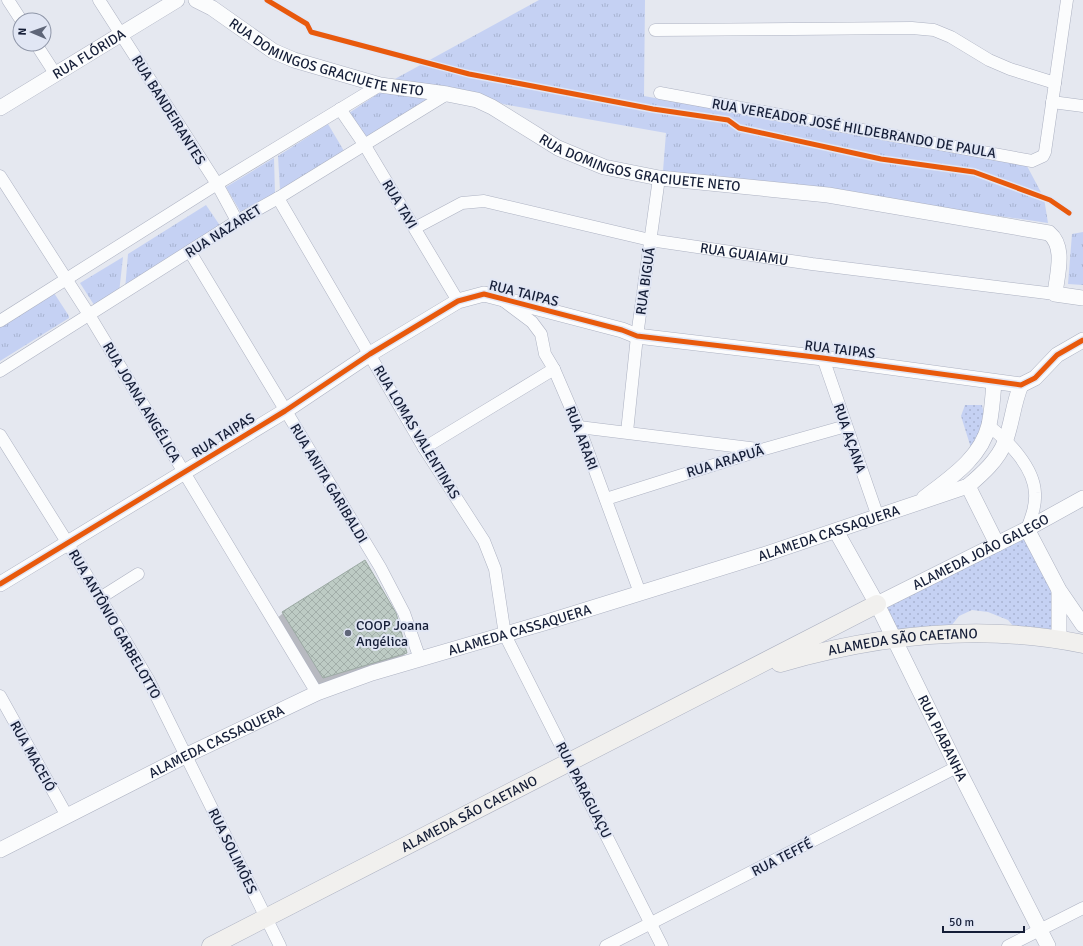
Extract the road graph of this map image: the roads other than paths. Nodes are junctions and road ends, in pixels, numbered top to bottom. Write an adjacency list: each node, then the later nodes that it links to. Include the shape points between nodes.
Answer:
1 (8, 0): 6 (street)
2 (99, 0): 8 (street, RUA BANDEIRANTES)
3 (177, 0): 8 (street, RUA FLÓRIDA)
4 (196, 0): 12 (street, RUA DOMINGOS GRACIUETE NETO, via 212,8 273,51 319,68)
5 (1068, 0): 11 (street)
6 (16, 12)
7 (655, 30): 11 (street, via 934,30 989,60)
8 (122, 35): 10 (street, RUA FLÓRIDA); 22 (street, RUA BANDEIRANTES)
9 (41, 52): 10 (street)
10 (56, 76): 17 (street, RUA FLÓRIDA)
11 (1054, 83): 15 (street)
12 (380, 85): 14 (street, RUA DOMINGOS GRACIUETE NETO); 18 (street)
13 (660, 93): 15 (street, RUA VEREADOR JOSÉ HILDEBRANDO DE PAULA, via 1032,161 1043,156 1045,152)
14 (448, 94): 19 (street, RUA NAZARET); 21 (street, RUA DOMINGOS GRACIUETE NETO, via 477,100 492,107 546,141 581,158 616,170)
15 (1052, 102): 16 (street)
16 (1083, 106)
17 (0, 108)
18 (340, 109): 19 (street, RUA TAYI); 22 (street)
19 (364, 144): 23 (street, RUA NAZARET); 25 (street, RUA TAYI)
20 (0, 176): 28 (street, RUA JOANA ANGÉLICA)
21 (659, 178): 26 (street, RUA BIGUÁ); 29 (street, RUA DOMINGOS GRACIUETE NETO, via 828,196 1048,233 1055,238 1059,254)
22 (217, 184): 24 (street, RUA BANDEIRANTES); 28 (street)
23 (278, 198): 24 (street, RUA NAZARET); 37 (street, RUA LOMAS VALENTINAS)
24 (237, 220): 27 (street, RUA NAZARET)
25 (415, 228): 26 (street, RUA GUAIAMU, via 462,203 484,201); 32 (street, RUA TAYI)
26 (650, 240): 29 (street, RUA GUAIAMU, via 812,264); 35 (street, RUA BIGUÁ)
27 (190, 252): 33 (street, RUA NAZARET); 43 (street, RUA ANITA GARIBALDI)
28 (65, 280): 33 (street, RUA JOANA ANGÉLICA); 34 (street)
29 (1055, 294): 30 (street, RUA GUAIAMU)
30 (1083, 298)
31 (502, 300): 32 (street, RUA TAIPAS, via 484,294); 35 (street, RUA TAIPAS); 39 (street, RUA ARARI, via 532,322 541,334 545,354)
32 (458, 301): 37 (street, RUA TAIPAS)
33 (88, 313): 40 (street, RUA NAZARET); 52 (street, RUA JOANA ANGÉLICA)
34 (0, 320)
35 (637, 336): 38 (street, RUA TAIPAS); 47 (street, RUA BIGUÁ)
36 (1083, 340): 42 (street, via 1057,355 1035,378)
37 (370, 354): 43 (street, RUA TAIPAS); 50 (street, RUA LOMAS VALENTINAS)
38 (824, 358): 41 (street, RUA TAIPAS); 44 (street, RUA AÇANA)
39 (554, 369): 46 (street, RUA ARARI); 50 (street)
40 (0, 371)
41 (994, 382): 42 (street, RUA TAIPAS); 45 (street)
42 (1020, 385): 49 (street)
43 (285, 411): 52 (street, RUA TAIPAS); 73 (street, RUA ANITA GARIBALDI, via 393,589)
44 (846, 426): 51 (street, RUA ARAPUÃ); 57 (street, RUA AÇANA)
45 (989, 426): 49 (street); 56 (street, via 972,458)
46 (579, 427): 47 (street); 55 (street, RUA ARARI)
47 (627, 432): 51 (street)
48 (0, 435): 60 (street, RUA ANTÔNIO GARBELOTTO)
49 (1005, 442): 53 (street, via 990,466); 58 (street, via 1033,480 1034,506)
50 (424, 448): 69 (street, RUA LOMAS VALENTINAS, via 484,540 491,555)
51 (761, 450): 55 (street, RUA ARAPUÃ)
52 (184, 473): 60 (street, RUA TAIPAS); 75 (street, RUA JOANA ANGÉLICA)
53 (968, 486): 56 (street, ALAMEDA CASSAQUERA); 61 (street)
54 (1083, 498): 58 (street, ALAMEDA JOÃO GALEGO)
55 (606, 499): 65 (street, RUA ARARI)
56 (916, 504): 57 (street, ALAMEDA CASSAQUERA)
57 (878, 517): 59 (street, ALAMEDA CASSAQUERA)
58 (1027, 530): 61 (street, ALAMEDA JOÃO GALEGO); 64 (street)
59 (836, 531): 65 (street, ALAMEDA CASSAQUERA); 67 (street, RUA PIABANHA)
60 (67, 542): 63 (street, RUA TAIPAS); 66 (street, RUA ANTÔNIO GARBELOTTO)
61 (997, 544): 67 (street, ALAMEDA JOÃO GALEGO)
62 (138, 574): 66 (street)
63 (0, 584)
64 (1059, 590): 68 (street); 71 (street)
65 (640, 594): 69 (street, ALAMEDA CASSAQUERA)
66 (100, 598): 77 (street, RUA ANTÔNIO GARBELOTTO, via 148,679)
67 (877, 604): 70 (street, RUA PIABANHA); 74 (main road, ALAMEDA SÃO CAETANO)
68 (1083, 625)
69 (505, 635): 73 (street, ALAMEDA CASSAQUERA); 78 (street, RUA PARAGUAÇU)
70 (893, 638): 71 (main road, ALAMEDA SÃO CAETANO, via 984,634); 74 (main road, ALAMEDA SÃO CAETANO, via 804,656); 79 (street, RUA PIABANHA)
71 (1059, 640): 72 (main road, ALAMEDA SÃO CAETANO)
72 (1083, 644)
73 (420, 659): 75 (street, ALAMEDA CASSAQUERA)
74 (726, 681): 78 (main road, ALAMEDA SÃO CAETANO)
75 (317, 693): 77 (street, ALAMEDA CASSAQUERA)
76 (0, 696): 80 (street, RUA MACEIÓ)
77 (187, 755): 80 (street, ALAMEDA CASSAQUERA); 83 (street, RUA SOLIMÕES)
78 (570, 762): 83 (main road, ALAMEDA SÃO CAETANO); 84 (street, RUA PARAGUAÇU)
79 (957, 768): 84 (street, RUA TEFFÉ); 85 (street, RUA PIABANHA)
80 (67, 816): 81 (street, ALAMEDA CASSAQUERA)
81 (0, 850)
82 (1083, 908): 85 (street)
83 (266, 918): 86 (main road, ALAMEDA SÃO CAETANO); 87 (street, RUA SOLIMÕES)
84 (650, 924): 88 (street, RUA TEFFÉ); 89 (street, RUA PARAGUAÇU)
85 (1040, 930): 90 (street); 91 (street, RUA PIABANHA)
86 (211, 946)
87 (280, 946)
88 (606, 946)
89 (662, 946)
90 (1008, 946)
91 (1048, 946)

